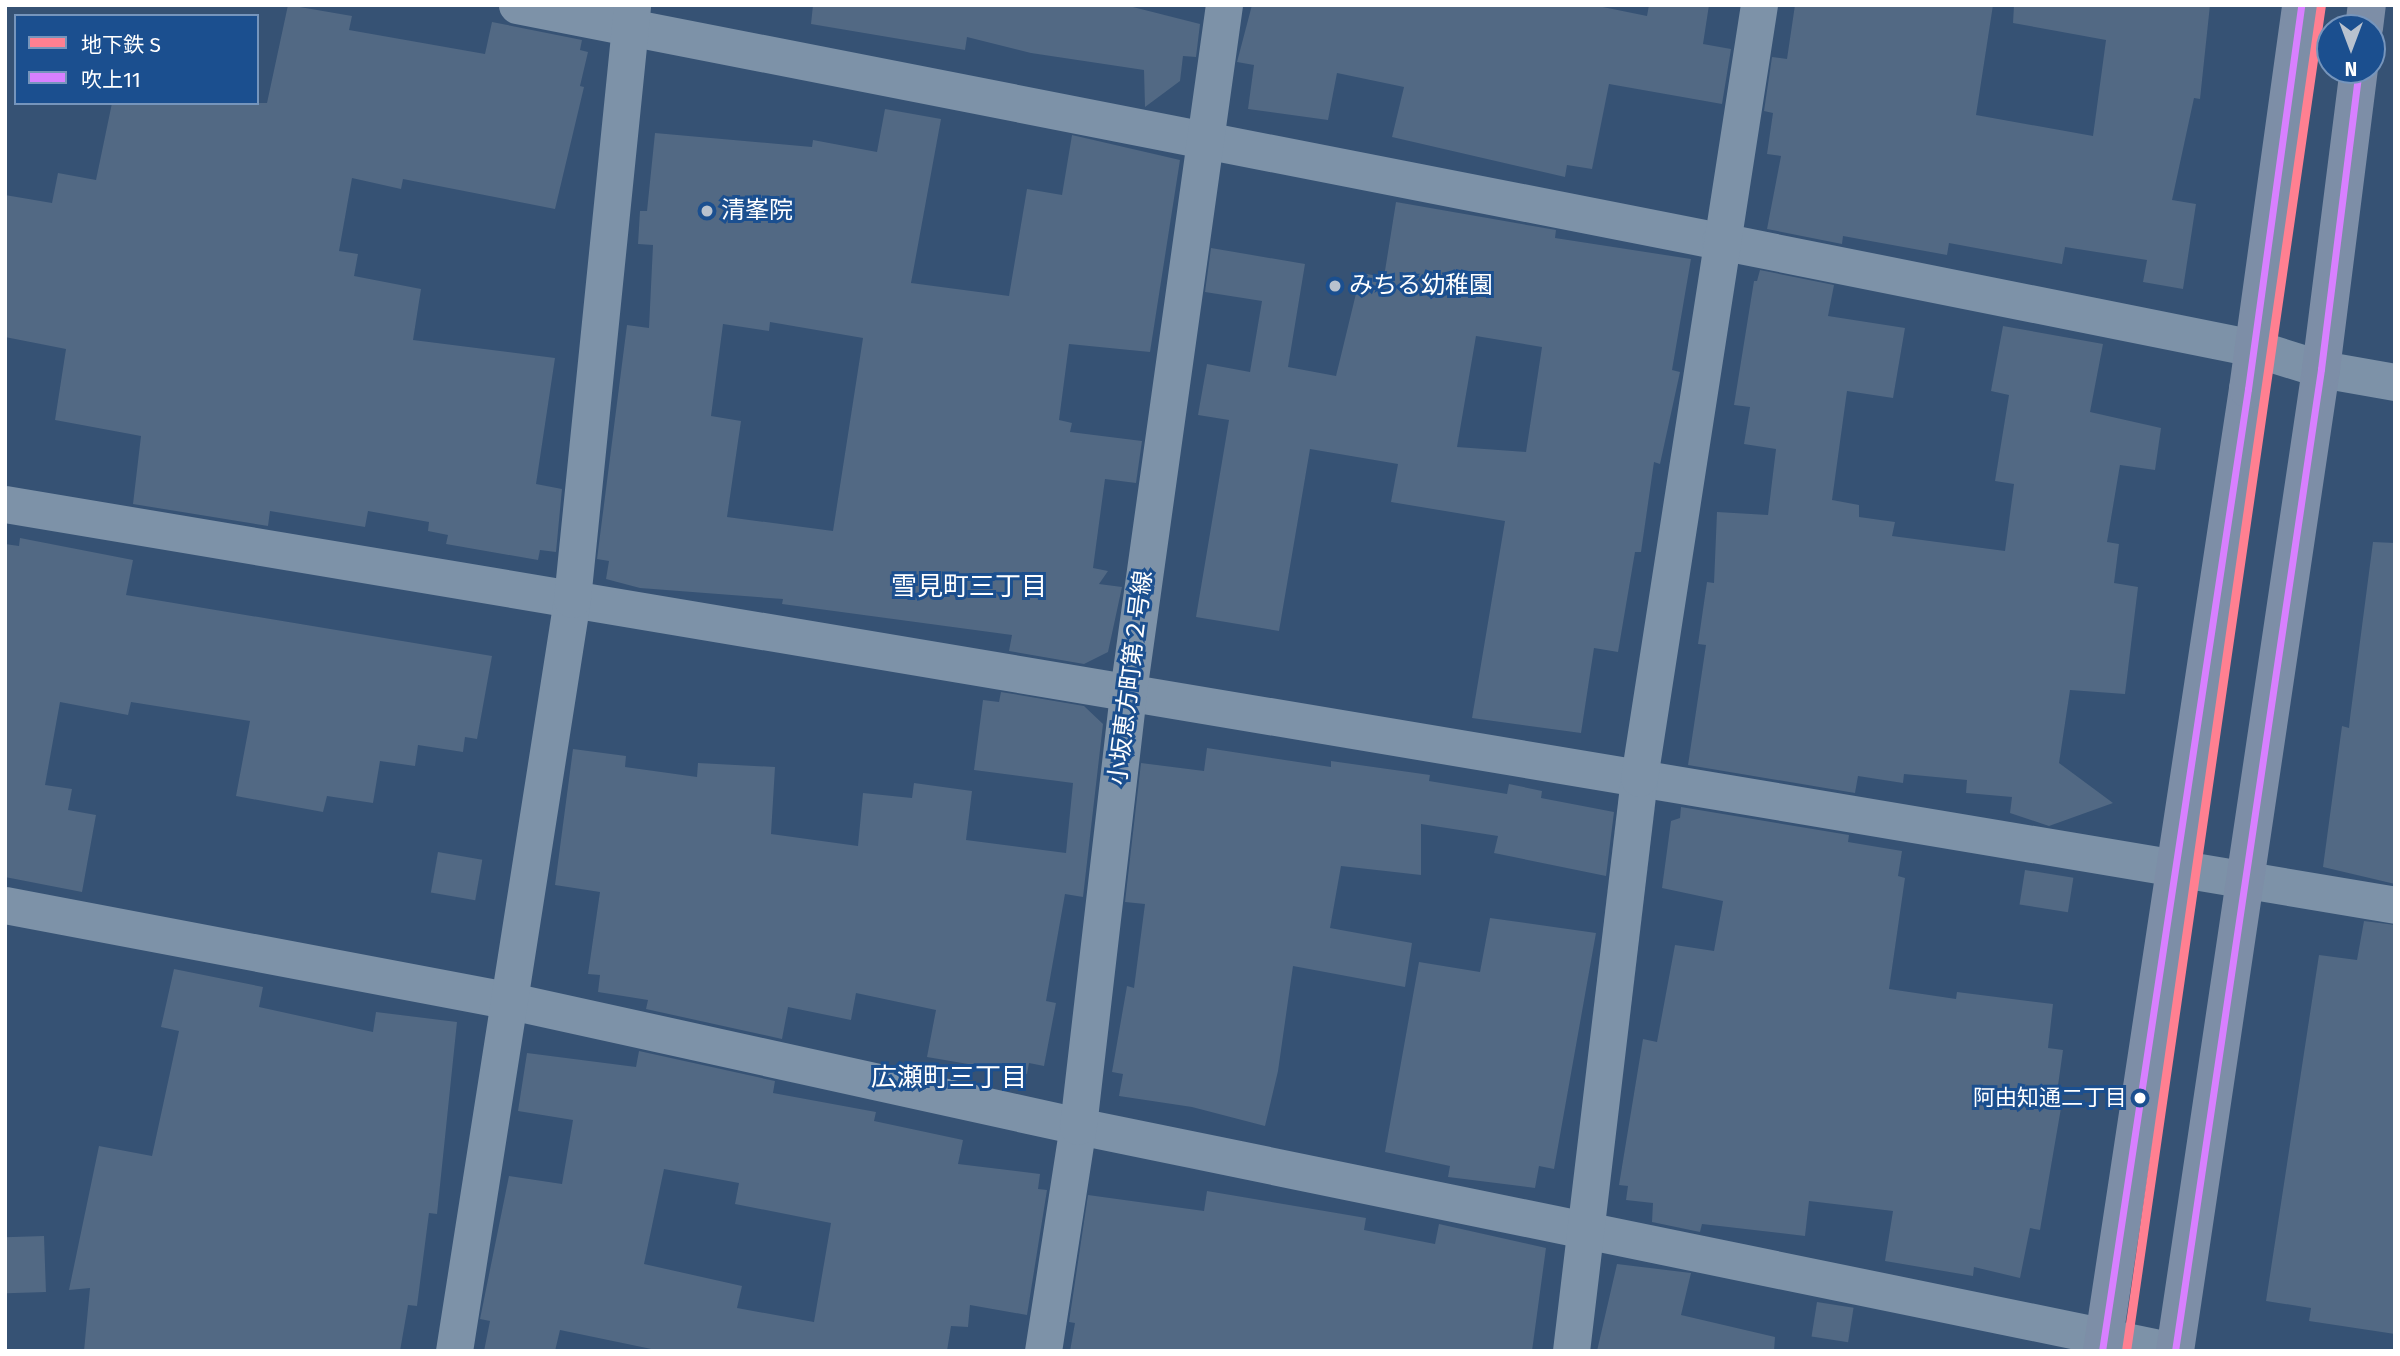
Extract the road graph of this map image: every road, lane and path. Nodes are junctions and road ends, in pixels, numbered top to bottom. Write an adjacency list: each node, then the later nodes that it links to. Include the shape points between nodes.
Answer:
1 (517, 5): 5 (street)
2 (1224, 5): 7 (street, 小坂恵方町第２号線)
3 (1759, 5): 8 (street)
4 (2301, 5): 9 (main road)
5 (631, 17): 7 (street); 13 (street)
6 (2357, 84): 10 (main road)
7 (1205, 137): 8 (street); 14 (street, 小坂恵方町第２号線)
8 (1720, 241): 9 (street); 15 (street)
9 (2254, 348): 10 (street); 16 (main road)
10 (2321, 369): 11 (street); 17 (main road)
11 (2395, 382)
12 (5, 504): 13 (street)
13 (572, 599): 14 (street); 20 (street)
14 (1128, 692): 15 (street); 21 (street, 小坂恵方町第２号線)
15 (1639, 778): 16 (street); 22 (street)
16 (2176, 867): 17 (street); 23 (main road)
17 (2247, 879): 19 (street); 27 (main road)
18 (5, 905): 20 (street)
19 (2395, 905)
20 (512, 1001): 21 (street); 24 (street)
21 (1078, 1126): 22 (street); 25 (street, 小坂恵方町第２号線)
22 (1588, 1228): 23 (street); 26 (street)
23 (2103, 1344): 27 (street)
24 (454, 1351)
25 (1043, 1351)
26 (1571, 1351)
27 (2174, 1351)

